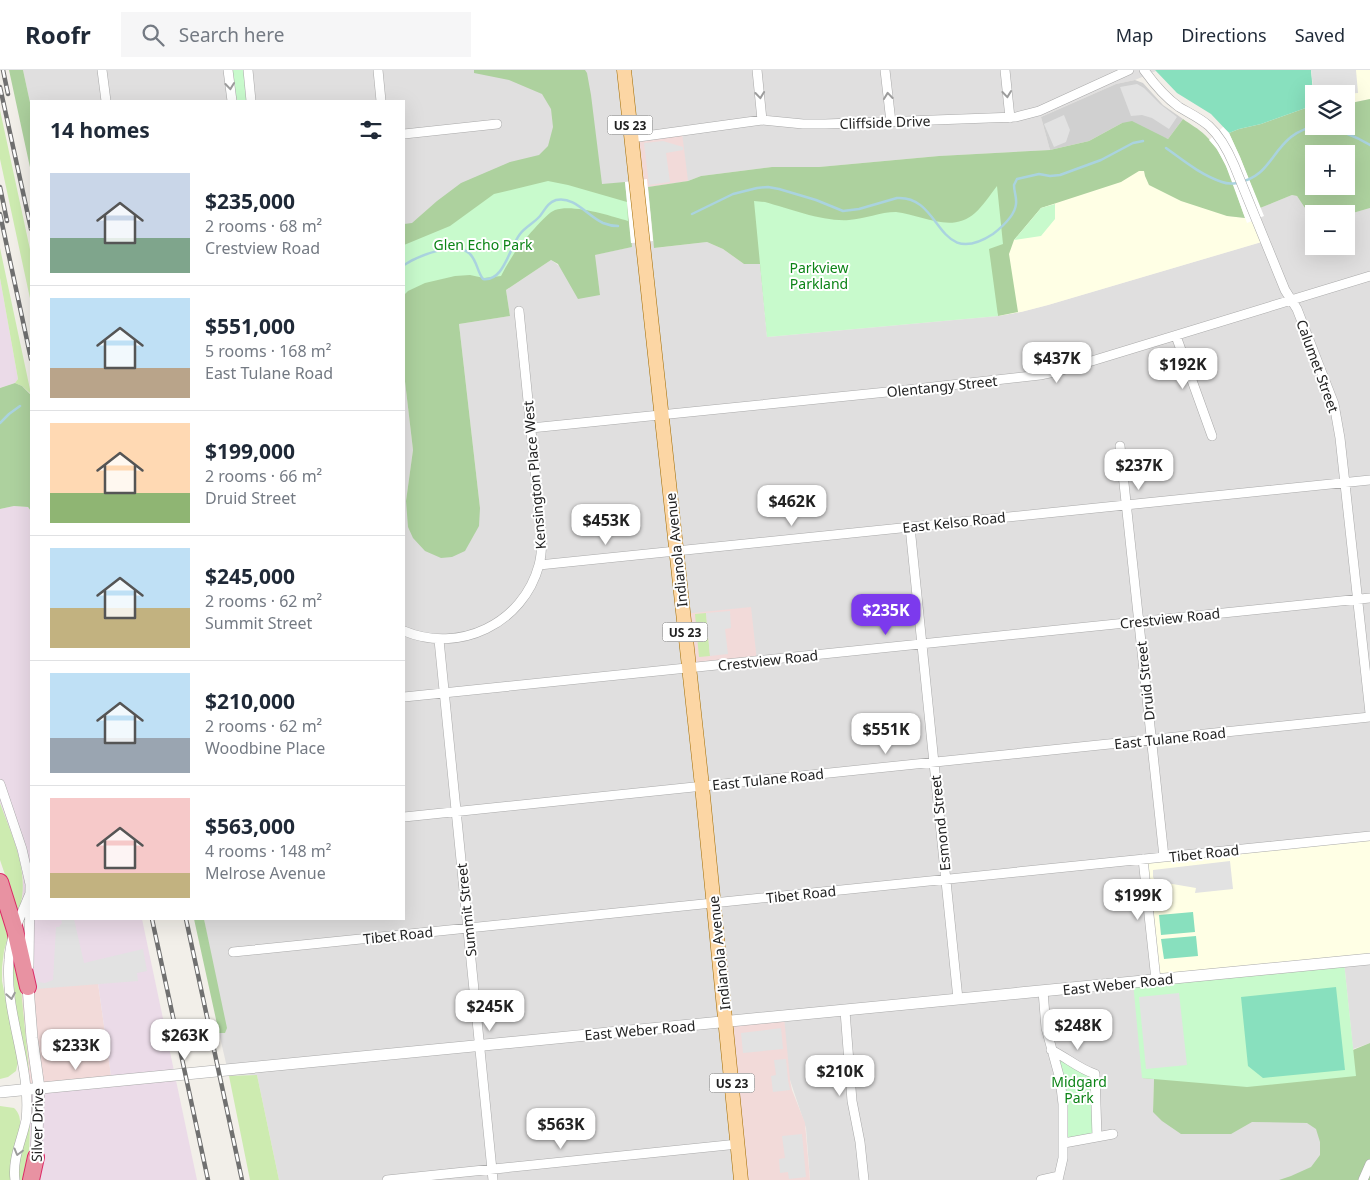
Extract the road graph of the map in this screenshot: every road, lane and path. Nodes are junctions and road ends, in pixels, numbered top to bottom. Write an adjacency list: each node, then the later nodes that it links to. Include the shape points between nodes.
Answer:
1 (102, 70): 11 (street)
2 (228, 70): 12 (street, one-way to 12)
3 (248, 70): 13 (street)
4 (378, 70): 14 (street)
5 (624, 70): 20 (main road, Indianola Avenue / US 23)
6 (757, 70): 16 (street, one-way to 16)
7 (885, 70): 17 (street, one-way to 7)
8 (1005, 70): 15 (street, one-way to 15)
9 (1129, 70): 15 (street, Cliffside Drive, via 1039,111)
10 (1144, 70): 22 (street, Calumet Street, via 1167,97 1201,120 1225,146)
11 (106, 100)
12 (232, 100)
13 (251, 100)
14 (381, 100)
15 (1010, 118): 17 (street, Cliffside Drive)
16 (762, 120): 17 (street, Cliffside Drive, via 803,124); 20 (street, Cliffside Drive)
17 (891, 122)
18 (498, 124): 19 (street)
19 (405, 134)
20 (631, 138): 25 (main road, Indianola Avenue / US 23)
21 (1370, 276): 22 (street, Olentangy Street)
22 (1292, 300): 24 (street, Olentangy Street); 30 (street, Calumet Street, via 1334,404)
23 (519, 311): 26 (street, Kensington Place West)
24 (1176, 336): 25 (street, Olentangy Street, via 1059,371 1022,378); 27 (street)
25 (662, 415): 26 (street, Olentangy Street); 33 (main road, Indianola Avenue / US 23)
26 (531, 428): 34 (street, Kensington Place West, via 541,530)
27 (1212, 436)
28 (1120, 446): 31 (street, Druid Street)
29 (1370, 480): 30 (street, East Kelso Road)
30 (1345, 482): 31 (street, East Kelso Road); 36 (street, Calumet Street)
31 (1127, 505): 32 (street, East Kelso Road); 37 (street, Druid Street)
32 (910, 527): 33 (street, East Kelso Road); 40 (street, Esmond Street)
33 (676, 551): 34 (street, East Kelso Road); 41 (main road, Indianola Avenue / US 23)
34 (539, 565): 39 (street, Kensington Place West, via 531,584 506,616 480,632)
35 (1370, 598): 36 (street, Crestview Road)
36 (1358, 599): 37 (street, Crestview Road); 44 (street, Calumet Street)
37 (1139, 622): 40 (street, Crestview Road); 46 (street, Druid Street)
38 (405, 631): 39 (street, Kensington Place West)
39 (439, 640): 42 (street, Summit Street)
40 (922, 644): 41 (street, Crestview Road); 47 (street, Esmond Street)
41 (689, 668): 42 (street, Crestview Road); 49 (main road, Indianola Avenue / US 23)
42 (445, 693): 43 (street, Crestview Road); 50 (street, Summit Street)
43 (405, 697)
44 (1370, 713)
45 (1370, 717): 46 (street, East Tulane Road)
46 (1152, 740): 47 (street, East Tulane Road); 53 (street, Druid Street)
47 (934, 762): 49 (street, East Tulane Road); 55 (street, Esmond Street)
48 (0, 784): 57 (street, Silver Drive)
49 (702, 786): 50 (street, East Tulane Road); 59 (main road, Indianola Avenue / US 23)
50 (456, 811): 51 (street, East Tulane Road); 61 (street, Summit Street)
51 (405, 817)
52 (1370, 836): 53 (street, Tibet Road)
53 (1164, 857): 54 (street, Tibet Road)
54 (1143, 859): 55 (street, Tibet Road); 65 (street)
55 (946, 879): 59 (street, Tibet Road); 68 (street, Esmond Street)
56 (0, 882): 62 (highway)
57 (30, 884)
58 (30, 893): 62 (street, Silver Drive)
59 (714, 903): 61 (street, Tibet Road); 70 (main road, Indianola Avenue / US 23)
60 (30, 920): 66 (street, Silver Drive)
61 (468, 928): 63 (street, Tibet Road); 71 (street, Summit Street)
62 (15, 930): 66 (highway); 74 (street, Silver Drive, one-way to 74, via 8,983)
63 (232, 952)
64 (1370, 959): 65 (street, East Weber Road)
65 (1156, 980): 67 (street, East Weber Road)
66 (28, 986): 73 (street, Silver Drive)
67 (1043, 991): 68 (street, East Weber Road); 72 (street, via 1046,1028)
68 (958, 999): 69 (street, East Weber Road)
69 (845, 1010): 70 (street, East Weber Road); 90 (street, via 852,1101)
70 (726, 1022): 71 (street, East Weber Road); 79 (main road, Indianola Avenue / US 23)
71 (479, 1046): 73 (street, East Weber Road); 82 (street, Summit Street)
72 (1052, 1050): 77 (street, via 1095,1074); 78 (street, via 1062,1091)
73 (39, 1088): 74 (street, East Weber Road); 80 (street, Silver Drive)
74 (26, 1089): 75 (street, East Weber Road); 84 (street, Silver Drive, one-way to 84, via 26,1119 15,1159)
75 (1, 1092)
76 (1112, 1134): 77 (street)
77 (1097, 1137): 78 (street)
78 (1064, 1143): 83 (street)
79 (738, 1144): 82 (street); 89 (main road, Indianola Avenue / US 23)
80 (36, 1157): 85 (highway); 86 (street, Silver Drive)
81 (1370, 1164): 92 (street)
82 (492, 1169): 87 (street); 88 (street, Summit Street)
83 (1058, 1178): 91 (street)
84 (15, 1180)
85 (31, 1180)
86 (35, 1180)
87 (387, 1180)
88 (493, 1180)
89 (741, 1180)
90 (864, 1180)
91 (1042, 1180)
92 (1363, 1180)

